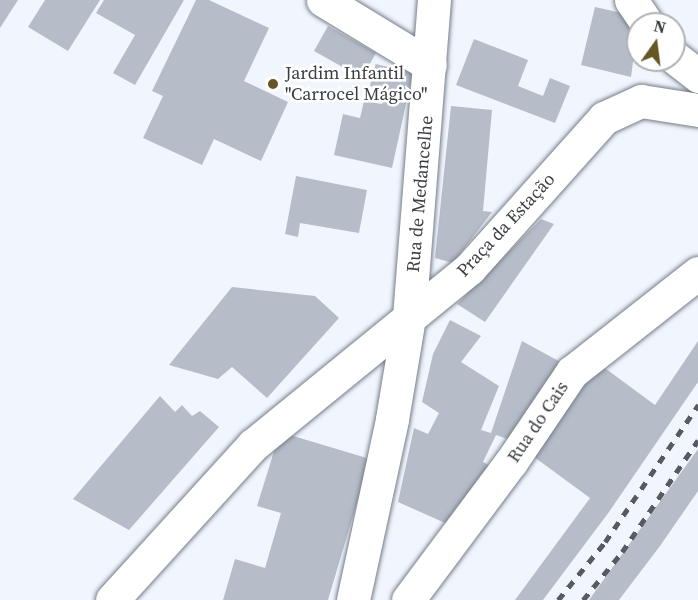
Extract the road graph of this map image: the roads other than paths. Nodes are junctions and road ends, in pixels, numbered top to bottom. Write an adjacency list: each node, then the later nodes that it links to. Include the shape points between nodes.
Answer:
1 (323, 0): 3 (street)
2 (435, 0): 3 (street, Rua de Medancelhe)
3 (430, 65): 8 (street, Rua de Medancelhe)
4 (686, 66): 5 (street)
5 (698, 76)
6 (698, 110): 8 (street, Praça da Estação, via 641,101 604,118 469,269)
7 (698, 273): 11 (street, Rua do Cais, via 572,372 511,462)
8 (409, 317): 9 (street, Praça da Estação, via 253,445); 10 (street, via 392,419)
9 (112, 600)
10 (353, 600)
11 (408, 600)

